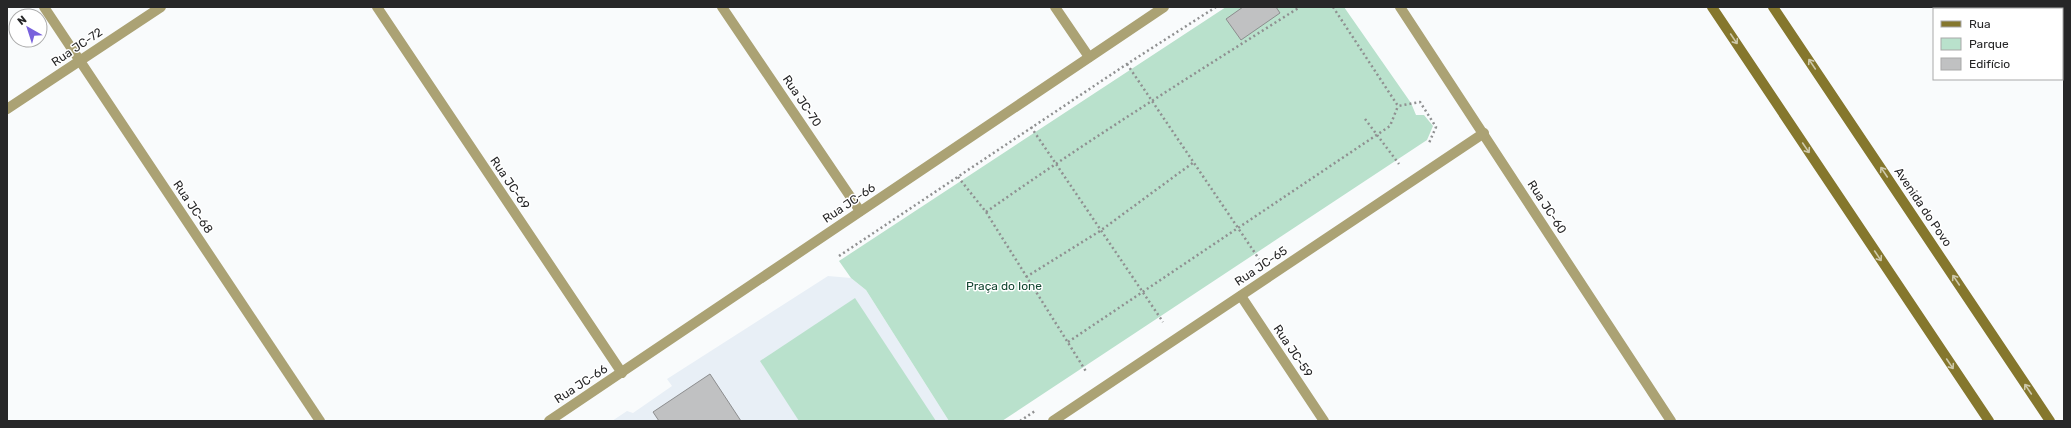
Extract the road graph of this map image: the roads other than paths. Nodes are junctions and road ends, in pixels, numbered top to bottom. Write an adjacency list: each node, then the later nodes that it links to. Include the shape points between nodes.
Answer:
1 (44, 7): 11 (street, Rua JC-68)
2 (161, 7): 11 (street, Rua JC-72)
3 (377, 7): 16 (street, Rua JC-69)
4 (722, 7): 14 (street, Rua JC-70)
5 (1055, 7): 10 (street)
6 (1164, 7): 10 (street, Rua JC-66)
7 (1400, 7): 13 (street, Rua JC-60)
8 (1712, 7): 22 (main road, one-way to 22)
9 (1773, 7): 23 (main road, Avenida do Povo, one-way to 9)
10 (1089, 58): 14 (street, Rua JC-66)
11 (80, 61): 12 (street, Rua JC-72); 17 (street, Rua JC-68)
12 (7, 110)
13 (1484, 133): 15 (street, Rua JC-65); 21 (street, Rua JC-60)
14 (860, 211): 16 (street, Rua JC-66)
15 (1241, 296): 19 (street, Rua JC-65); 20 (street, Rua JC-59)
16 (622, 373): 18 (street, Rua JC-66)
17 (320, 421)
18 (549, 421)
19 (1053, 421)
20 (1324, 421)
21 (1671, 421)
22 (1989, 421)
23 (2050, 421)

